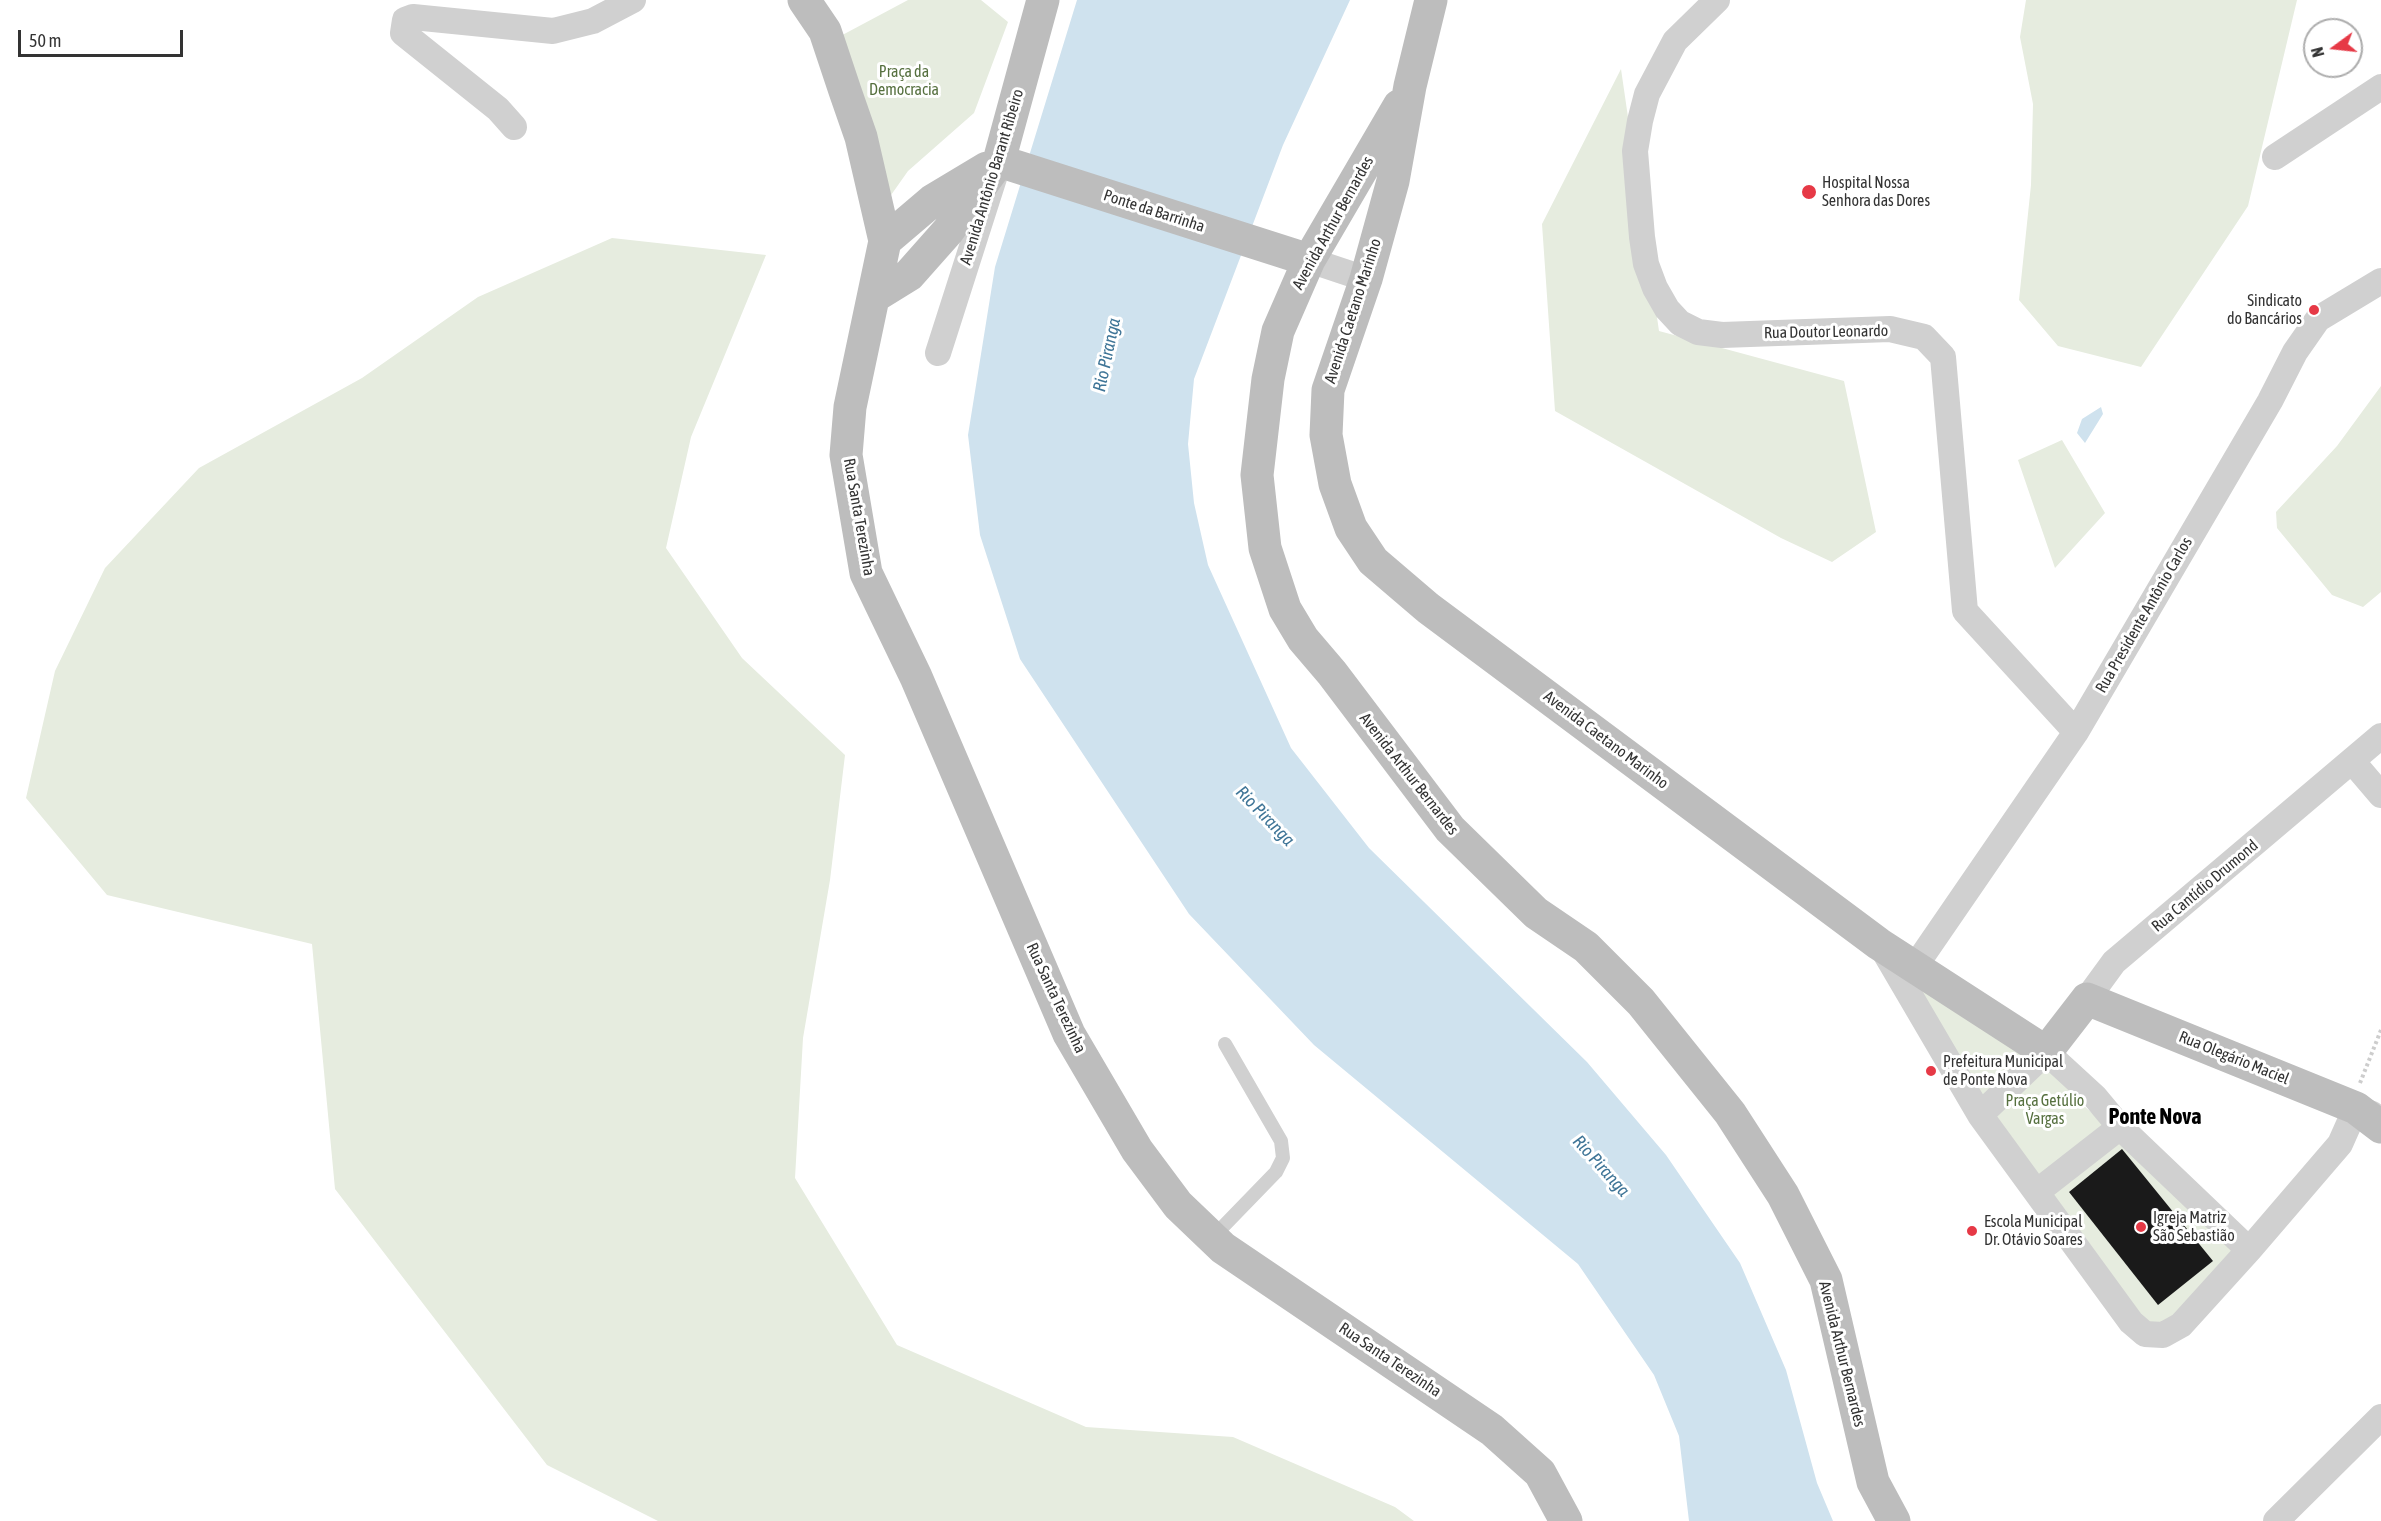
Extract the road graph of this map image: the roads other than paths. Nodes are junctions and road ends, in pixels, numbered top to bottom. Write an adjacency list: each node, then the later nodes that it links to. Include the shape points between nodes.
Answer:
1 (633, 0): 8 (street, via 593,21 553,31 413,17 405,20 403,33 480,93)
2 (804, 0): 11 (street, via 825,32 839,71 861,137)
3 (1042, 0): 10 (street, Avenida Antônio Barant Ribeiro)
4 (1431, 0): 6 (street)
5 (1717, 0): 17 (street, Rua Doutor Leonardo, via 1675,41 1647,94 1640,121 1635,151 1642,237 1655,288 1680,323 1698,332 1722,335 1890,329 1924,337 1943,357 1965,611)
6 (1410, 86): 12 (street, Avenida Arthur Bernardes); 13 (street, Avenida Caetano Marinho, via 1393,181)
7 (2381, 87): 9 (street)
8 (514, 127)
9 (2275, 157)
10 (1006, 162): 11 (street, via 932,201); 12 (street, Ponte da Barrinha); 15 (street, via 909,275); 16 (street, Avenida Antônio Barant Ribeiro)
11 (885, 242): 15 (street, Rua Santa Terezinha)
12 (1309, 260): 13 (street); 34 (street, Avenida Arthur Bernardes, via 1278,331 1257,475 1265,548 1285,609 1303,639 1450,829 1536,914 1586,947 1641,1002 1730,1113 1783,1195 1826,1280 1873,1482)
13 (1366, 279): 21 (street, Avenida Caetano Marinho, via 1328,390 1326,414 1335,484 1362,547 1428,608)
14 (2381, 281): 17 (street, Rua Presidente Antônio Carlos, via 2318,319 2295,352)
15 (875, 296): 30 (street, Rua Santa Terezinha, via 850,407 846,456 866,573 916,677 1069,1034 1137,1150 1178,1205)
16 (938, 353)
17 (2076, 732): 22 (street, Rua Presidente Antônio Carlos)
18 (2381, 736): 19 (street, Rua Cantídio Drumond)
19 (2352, 761): 20 (street); 23 (street, Rua Cantídio Drumond, via 2114,962)
20 (2381, 795)
21 (1879, 944): 22 (street); 26 (street, Avenida Caetano Marinho)
22 (1916, 965): 25 (street)
23 (2087, 999): 25 (street, Rua Cantídio Drumond); 27 (street, Rua Olegário Maciel)
24 (1225, 1044): 30 (lane, via 1281,1141 1283,1158 1276,1172)
25 (2046, 1052): 26 (street); 28 (street, via 2095,1097)
26 (1980, 1115): 29 (street, Avenida Caetano Marinho)
27 (2367, 1115): 31 (street)
28 (2120, 1127): 29 (street); 31 (street)
29 (2038, 1191): 31 (street, Avenida Caetano Marinho, via 2129,1317 2140,1331 2150,1336 2174,1330)
30 (1212, 1238): 33 (street, Rua Santa Terezinha, via 1492,1430 1540,1473)
31 (2249, 1250)
32 (2381, 1417): 35 (street)
33 (1566, 1521)
34 (1894, 1521)
35 (2276, 1521)

